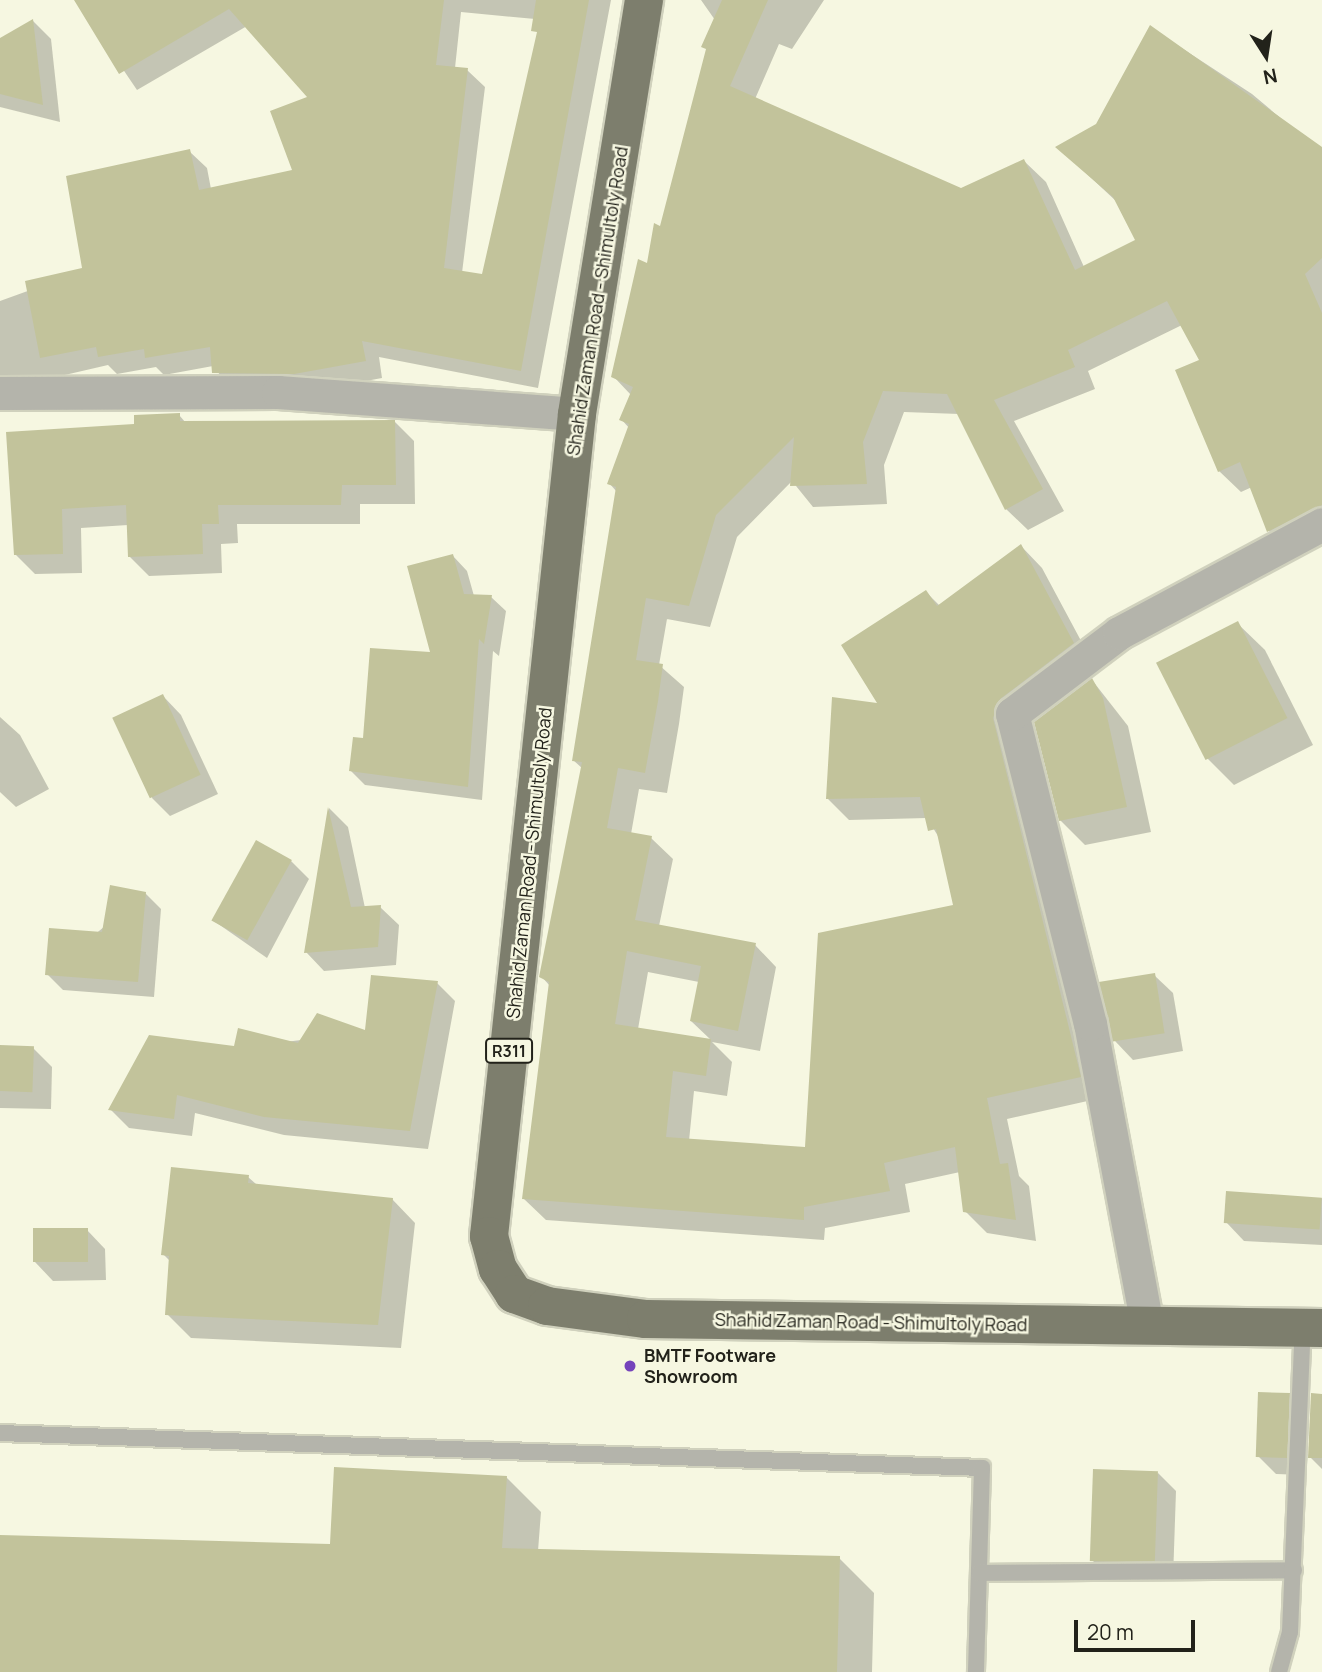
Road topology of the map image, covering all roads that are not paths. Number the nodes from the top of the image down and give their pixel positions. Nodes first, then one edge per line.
1 (644, 0) edge
2 (0, 393) edge
3 (577, 414) junction
4 (1322, 524) edge
5 (1147, 1325) junction
6 (1312, 1327) edge
7 (0, 1433) edge
8 (1294, 1570) junction
9 (979, 1573) junction
10 (976, 1672) edge
11 (1279, 1672) edge

1 - 3 main road, Shahid Zaman Road - Shimultoly Road / R311
2 - 3 street
3 - 5 main road, Shahid Zaman Road - Shimultoly Road / R311
4 - 5 street
5 - 6 main road, Shahid Zaman Road - Shimultoly Road / R311
6 - 8 lane
7 - 9 lane
8 - 9 lane
8 - 11 lane
9 - 10 lane

